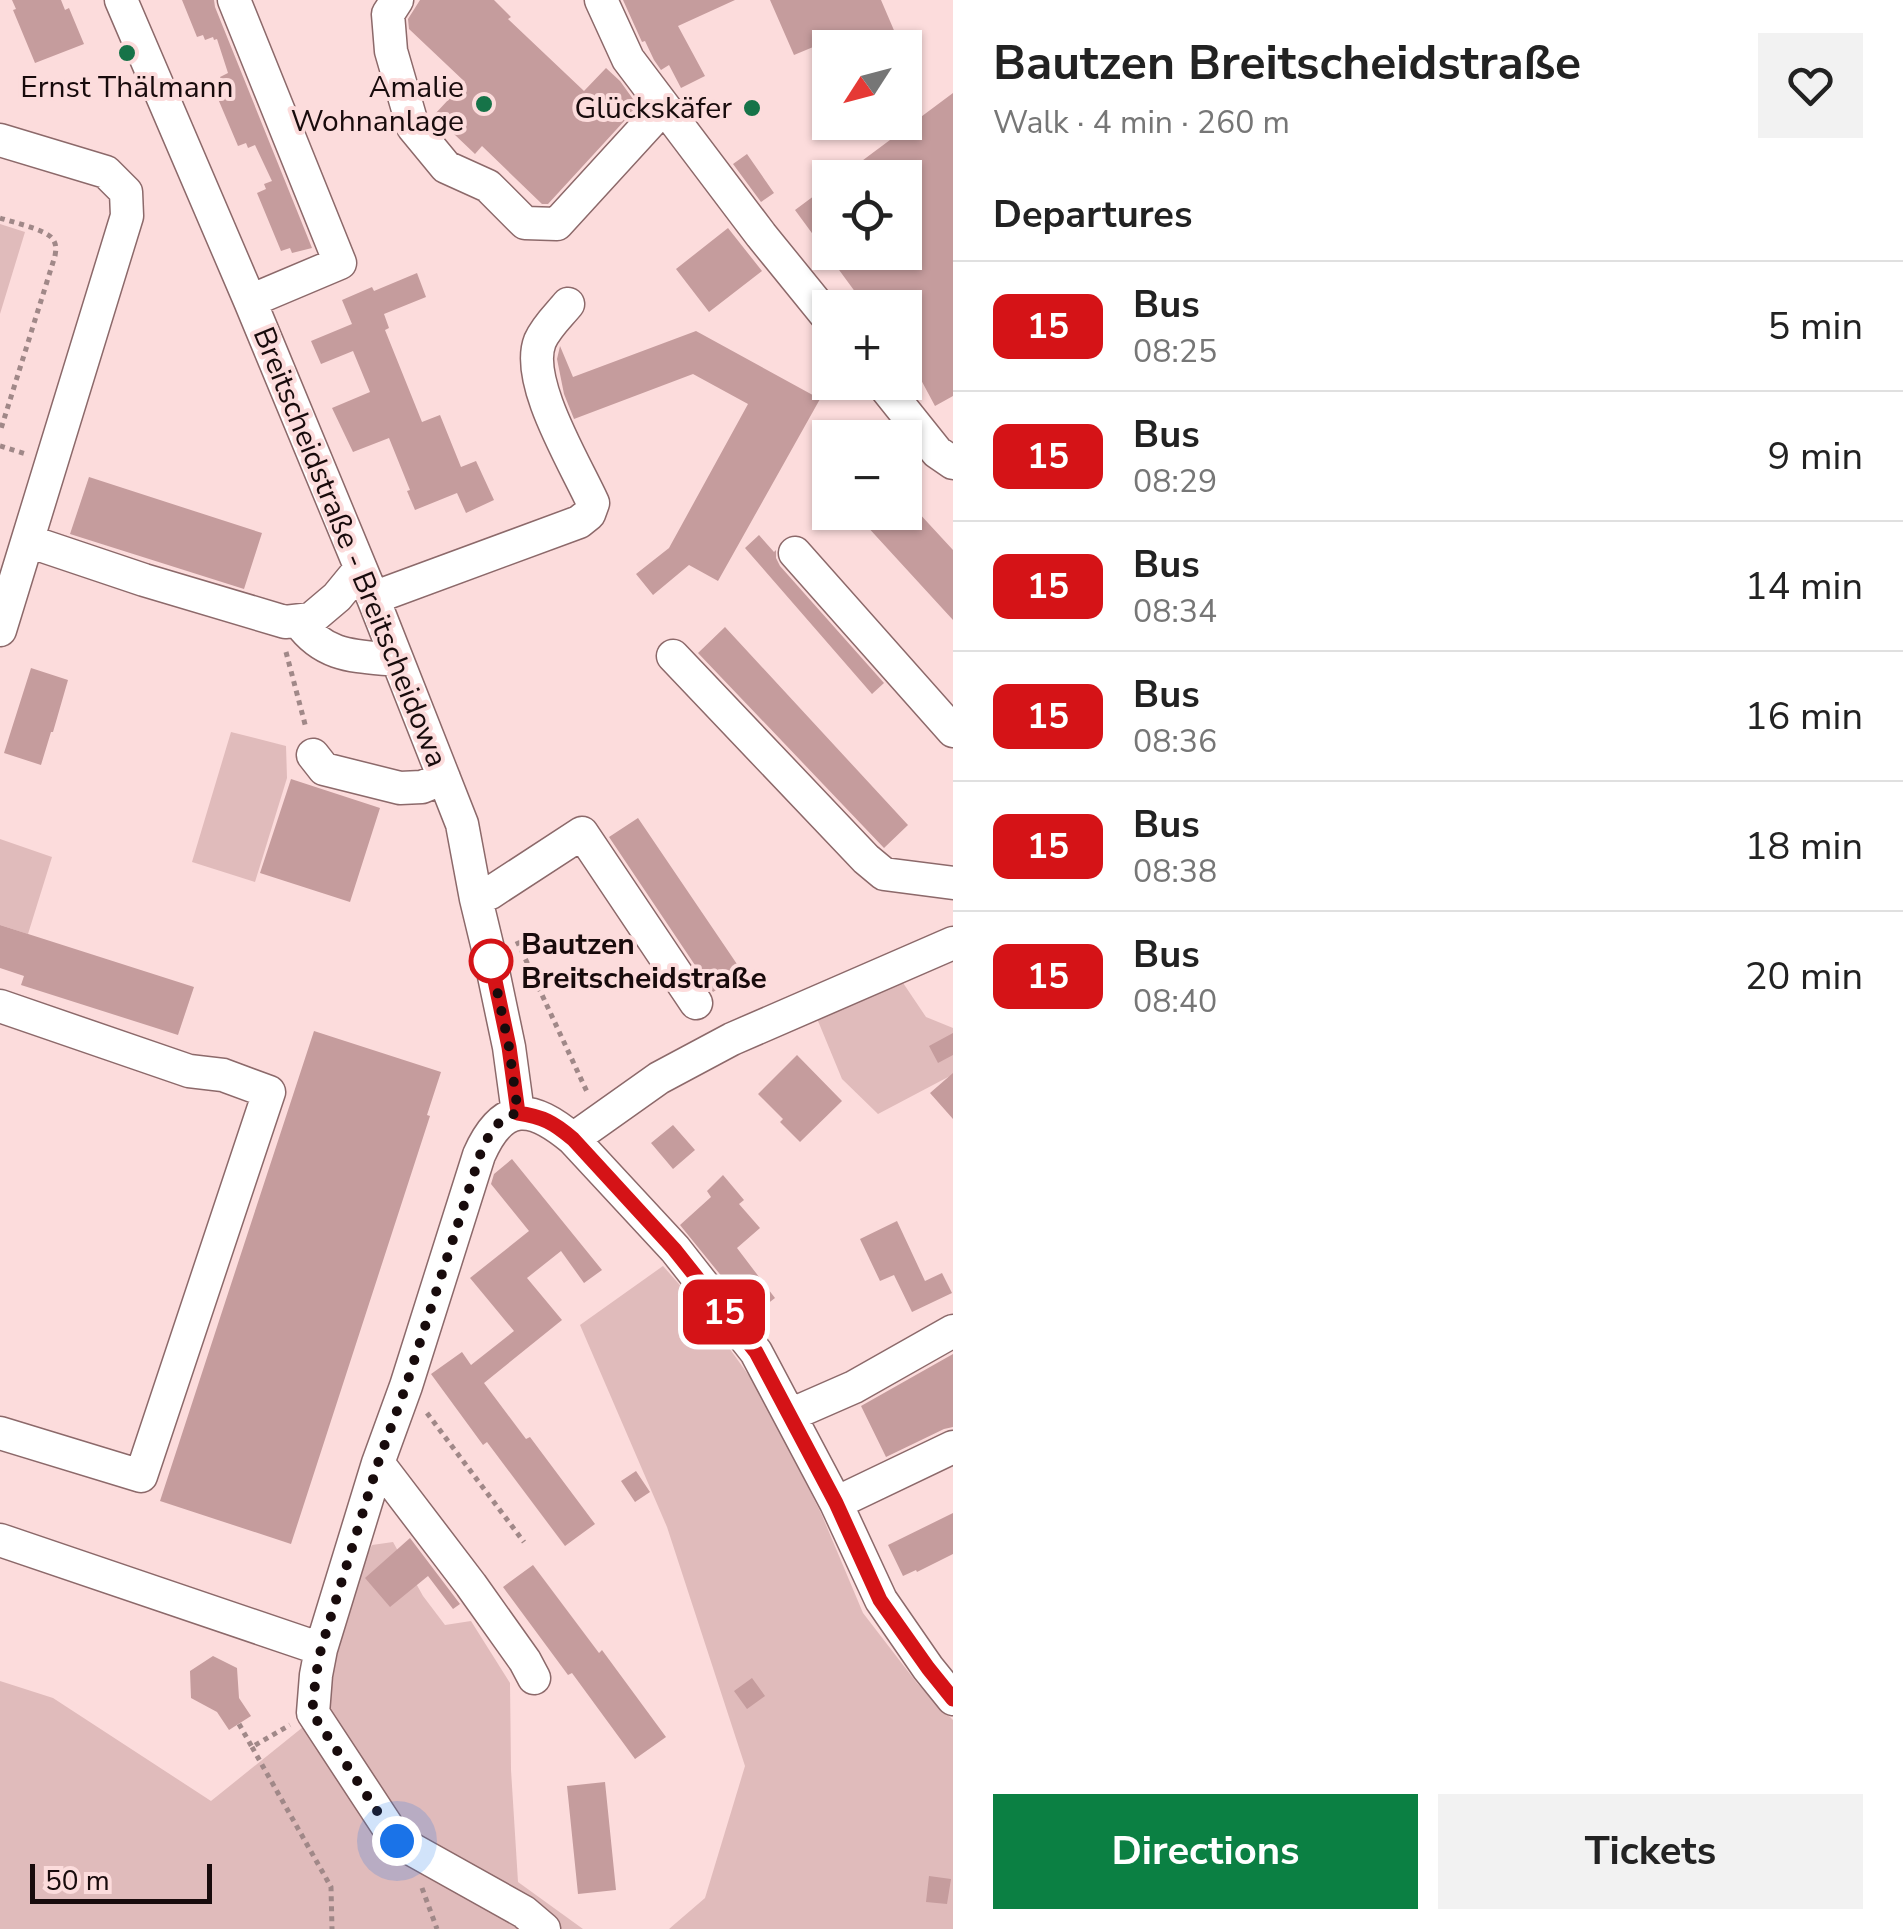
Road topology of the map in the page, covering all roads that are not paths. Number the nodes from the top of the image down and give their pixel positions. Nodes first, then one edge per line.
1 (121, 0) edge
2 (234, 0) edge
3 (397, 0) edge
4 (601, 0) edge
5 (664, 107) junction
6 (0, 140) edge
7 (812, 298) edge
8 (250, 301) junction
9 (568, 304) dead end
10 (895, 400) edge
11 (953, 463) edge
12 (28, 541) junction
13 (794, 553) dead end
14 (367, 584) junction
15 (288, 621) junction
16 (0, 630) edge
17 (673, 656) dead end
18 (397, 660) junction
19 (953, 731) edge
20 (313, 755) road end
21 (444, 778) junction
22 (953, 883) edge
23 (485, 895) junction
24 (953, 943) edge
25 (696, 1003) dead end
26 (0, 1006) edge
27 (518, 1113) junction
28 (573, 1139) junction
29 (953, 1331) edge
30 (790, 1415) junction
31 (0, 1433) edge
32 (953, 1447) edge
33 (378, 1463) junction
34 (836, 1503) junction
35 (0, 1540) edge
36 (321, 1649) junction
37 (534, 1678) dead end
38 (953, 1699) edge
39 (544, 1929) edge

1 - 8 street, Breitscheidstraße - Breitscheidowa
2 - 8 street
3 - 5 street
4 - 5 street
5 - 7 street
6 - 12 street
8 - 14 street, Breitscheidstraße - Breitscheidowa
9 - 14 street
10 - 11 street
12 - 15 street
12 - 16 street
13 - 19 street
14 - 15 street
14 - 18 street, Breitscheidstraße - Breitscheidowa
15 - 18 street
17 - 22 street
18 - 21 street, Breitscheidstraße - Breitscheidowa
20 - 21 street
21 - 23 street, Breitscheidstraße - Breitscheidowa
23 - 25 street
23 - 27 street, Breitscheidstraße - Breitscheidowa
24 - 28 street
26 - 31 street
27 - 28 street
27 - 33 street
28 - 30 street
29 - 30 street
30 - 34 street
32 - 34 street
33 - 36 street
33 - 37 street
34 - 38 street
35 - 36 street
36 - 39 street

